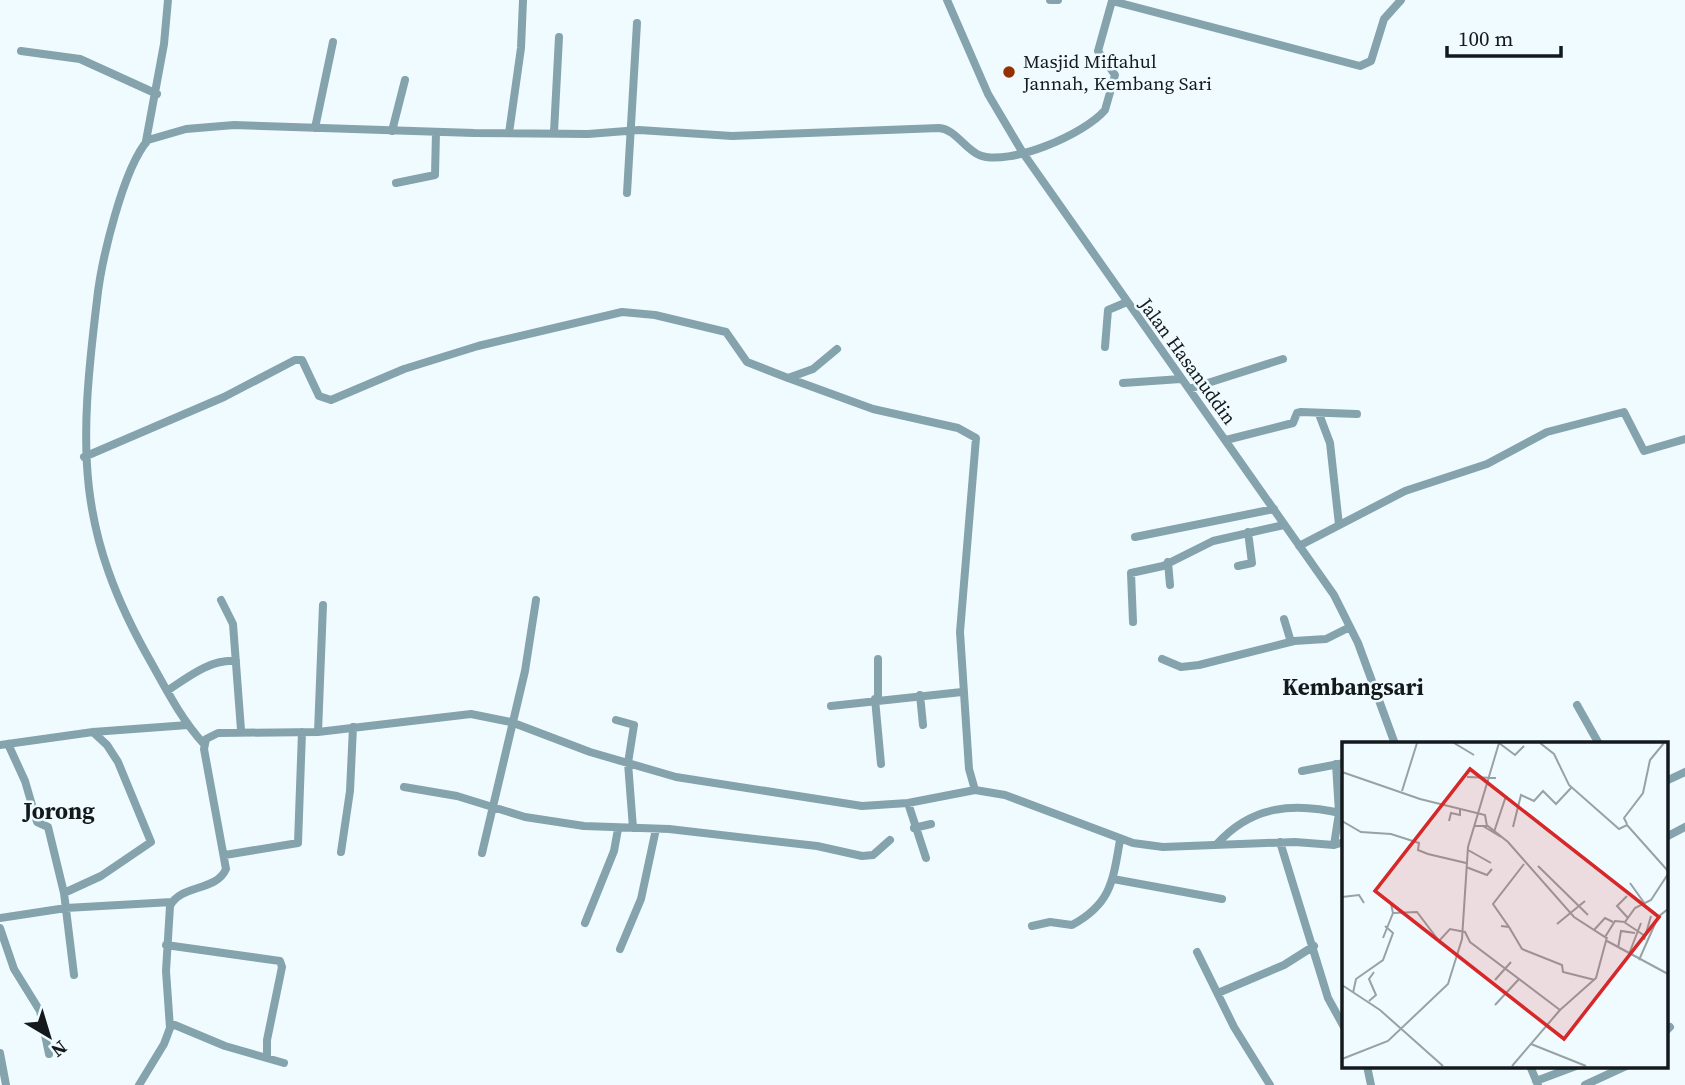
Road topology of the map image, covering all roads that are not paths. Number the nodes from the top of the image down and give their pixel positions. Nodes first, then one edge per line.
1 (168, 0) edge
2 (523, 0) edge
3 (947, 0) edge
4 (1050, 0) edge
5 (1058, 0) edge
6 (1111, 0) edge
7 (1401, 0) edge
8 (1144, 4) edge
9 (637, 23) dead end
10 (559, 37) dead end
11 (333, 42) dead end
12 (21, 51) dead end
13 (405, 79) dead end
14 (157, 94) junction
15 (314, 128) junction
16 (391, 131) junction
17 (630, 131) junction
18 (436, 132) junction
19 (554, 132) junction
20 (509, 133) junction
21 (146, 141) junction
22 (1023, 153) junction
23 (396, 183) dead end
24 (627, 193) dead end
25 (1125, 299) junction
26 (1105, 346) dead end
27 (837, 349) dead end
28 (1283, 359) dead end
29 (788, 378) junction
30 (1181, 379) junction
31 (1123, 383) dead end
32 (1189, 389) junction
33 (1319, 414) junction
34 (1357, 414) dead end
35 (1685, 439) edge
36 (1226, 440) junction
37 (84, 457) junction
38 (1273, 509) junction
39 (1284, 525) junction
40 (1339, 525) junction
41 (1248, 532) junction
42 (1135, 537) dead end
43 (1299, 546) junction
44 (1168, 562) junction
45 (1238, 566) dead end
46 (1170, 585) dead end
47 (221, 600) dead end
48 (536, 600) dead end
49 (323, 605) dead end
50 (1284, 619) dead end
51 (1133, 622) dead end
52 (1350, 627) junction
53 (1291, 642) junction
54 (878, 659) dead end
55 (1163, 659) dead end
56 (236, 661) junction
57 (167, 691) junction
58 (962, 692) junction
59 (920, 695) junction
60 (876, 699) junction
61 (1577, 705) dead end
62 (831, 706) dead end
63 (616, 720) dead end
64 (513, 723) junction
65 (188, 725) junction
66 (923, 725) dead end
67 (353, 727) junction
68 (241, 730) junction
69 (93, 732) junction
70 (302, 732) junction
71 (318, 732) junction
72 (1394, 742) edge
73 (1598, 742) edge
74 (204, 744) junction
75 (4, 745) edge
76 (628, 763) junction
77 (881, 764) dead end
78 (1340, 764) edge
79 (1302, 771) dead end
80 (1685, 772) edge
81 (1668, 780) edge
82 (404, 787) dead end
83 (975, 790) junction
84 (908, 803) junction
85 (495, 807) junction
86 (1342, 813) edge
87 (931, 824) dead end
88 (1685, 827) edge
89 (633, 828) junction
90 (915, 828) junction
91 (618, 829) junction
92 (656, 829) junction
93 (1668, 836) edge
94 (891, 840) dead end
95 (1120, 840) junction
96 (1280, 842) junction
97 (1342, 843) edge
98 (1217, 844) junction
99 (1334, 845) junction
100 (341, 852) dead end
101 (482, 853) dead end
102 (225, 855) junction
103 (926, 858) dead end
104 (1113, 879) junction
105 (64, 893) junction
106 (1222, 899) dead end
107 (172, 901) junction
108 (66, 908) junction
109 (0, 918) edge
110 (585, 923) dead end
111 (1032, 926) dead end
112 (0, 928) edge
113 (166, 945) junction
114 (1314, 946) junction
115 (620, 949) dead end
116 (1198, 952) dead end
117 (75, 975) dead end
118 (1217, 993) junction
119 (170, 1023) junction
120 (1342, 1024) edge
121 (0, 1053) edge
122 (49, 1054) dead end
123 (267, 1058) junction
124 (284, 1063) dead end
125 (1571, 1068) edge
126 (1622, 1068) edge
127 (1537, 1083) edge
128 (1267, 1084) edge
129 (6, 1085) edge
130 (139, 1085) edge
131 (1585, 1085) edge

1 - 14 street
2 - 20 street
3 - 22 street, Jalan Hasanuddin
4 - 5 street
6 - 8 street
6 - 22 street
7 - 8 street
9 - 17 street
10 - 19 street
11 - 15 street
12 - 14 street
13 - 16 street
14 - 21 street
15 - 16 street
15 - 21 street
16 - 18 street
17 - 19 street
17 - 22 street
17 - 24 street
18 - 20 street
18 - 23 street
19 - 20 street
21 - 37 street
22 - 25 street, Jalan Hasanuddin
25 - 26 street
25 - 30 street, Jalan Hasanuddin
27 - 29 street
28 - 32 street
29 - 37 street
29 - 58 street
30 - 31 street
30 - 32 street, Jalan Hasanuddin
32 - 36 street, Jalan Hasanuddin
33 - 34 street
33 - 36 street
33 - 40 street
35 - 40 street
36 - 38 street, Jalan Hasanuddin
37 - 57 street
38 - 39 street, Jalan Hasanuddin
38 - 42 street
39 - 41 street
39 - 43 street, Jalan Hasanuddin
40 - 43 street
41 - 44 street
41 - 45 street
43 - 52 street, Jalan Hasanuddin
44 - 46 street
44 - 51 street
47 - 56 street
48 - 64 street
49 - 71 street
50 - 53 street
52 - 53 street
52 - 72 street, Jalan Hasanuddin
53 - 55 street
54 - 60 street
56 - 57 street
56 - 68 street
57 - 65 street
58 - 59 street
58 - 83 street
59 - 60 street
59 - 66 street
60 - 62 street
60 - 77 street
61 - 73 street
63 - 76 street
64 - 67 street
64 - 76 street
64 - 85 street
65 - 69 street
65 - 74 street
67 - 71 street
67 - 100 street
68 - 70 street
68 - 74 street
69 - 75 street
69 - 105 street
70 - 71 street
70 - 102 street
74 - 102 street
75 - 105 street
76 - 84 street
76 - 89 street
78 - 79 street
78 - 86 street
80 - 81 street
82 - 85 street
83 - 84 street
83 - 95 street
84 - 90 street
85 - 91 street
85 - 101 street
86 - 98 street
86 - 99 street
87 - 90 street
88 - 93 street
89 - 91 street
89 - 92 street
90 - 103 street
91 - 110 street
92 - 94 street
92 - 115 street
95 - 98 street
95 - 104 street
96 - 98 street
96 - 99 street
96 - 114 street
97 - 99 street
102 - 107 street
104 - 106 street
104 - 111 street
105 - 108 street
107 - 108 street
107 - 113 street
108 - 109 street
108 - 117 street
112 - 122 street
113 - 119 street
113 - 123 street
114 - 118 street
114 - 120 street
116 - 118 street
118 - 128 street
119 - 123 street
119 - 130 street
121 - 129 street
123 - 124 street
125 - 127 street
126 - 131 street

